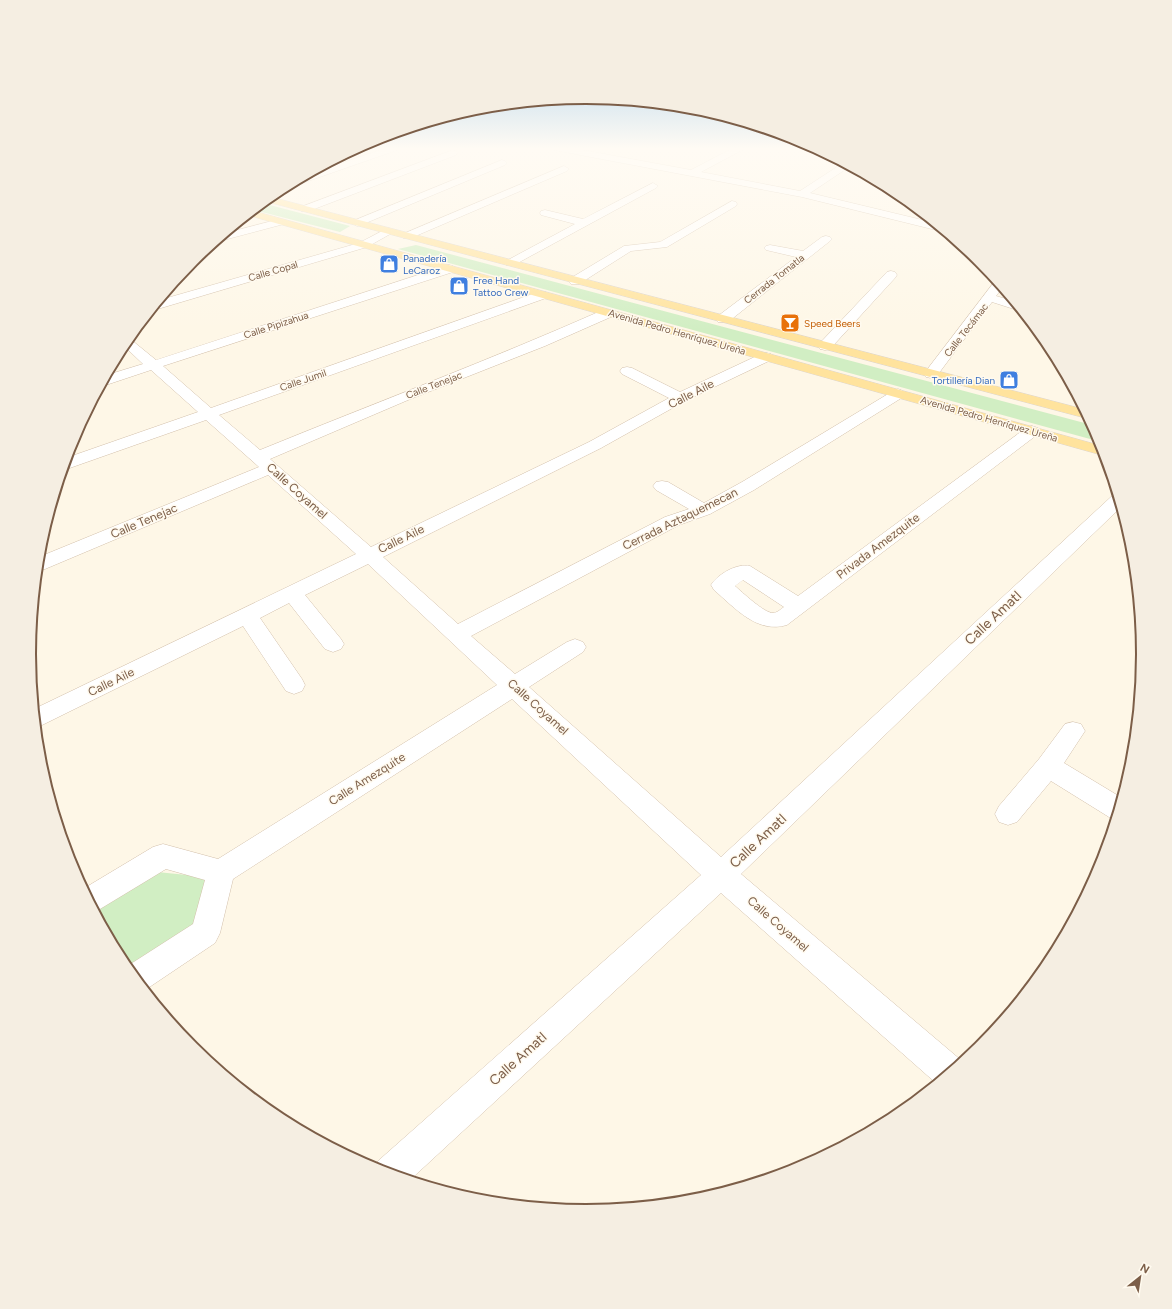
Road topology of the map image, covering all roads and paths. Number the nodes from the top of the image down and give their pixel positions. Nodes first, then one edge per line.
1 (302, 208) edge
2 (393, 208) edge
3 (473, 208) joint
4 (612, 208) edge
5 (725, 208) edge
6 (866, 208) edge
7 (305, 209) joint
8 (486, 212) dead end
9 (545, 214) dead end
10 (256, 215) edge
11 (924, 221) edge
12 (280, 222) junction
13 (357, 223) junction
14 (585, 223) junction
15 (388, 231) junction
16 (230, 235) edge
17 (407, 236) junction
18 (826, 239) dead end
19 (363, 245) junction
20 (770, 248) dead end
21 (805, 255) junction
22 (510, 263) junction
23 (449, 269) junction
24 (891, 275) dead end
25 (575, 280) junction
26 (182, 285) dead end
27 (996, 288) edge
28 (194, 294) junction
29 (542, 295) junction
30 (990, 298) junction
31 (163, 303) edge
32 (1009, 303) edge
33 (608, 313) junction
34 (723, 319) junction
35 (131, 346) edge
36 (825, 346) junction
37 (766, 357) junction
38 (154, 365) junction
39 (627, 371) dead end
40 (931, 374) junction
41 (110, 379) edge
42 (898, 394) junction
43 (680, 398) junction
44 (208, 413) junction
45 (1080, 413) edge
46 (1032, 431) junction
47 (1096, 449) edge
48 (71, 462) edge
49 (265, 462) junction
50 (662, 486) dead end
51 (1114, 503) edge
52 (704, 510) junction
53 (369, 555) junction
54 (44, 562) edge
55 (292, 593) junction
56 (798, 606) junction
57 (247, 615) junction
58 (457, 634) junction
59 (333, 644) dead end
60 (575, 647) dead end
61 (294, 685) dead end
62 (513, 685) junction
63 (40, 717) edge
64 (1073, 731) dead end
65 (1048, 766) junction
66 (1114, 807) edge
67 (1008, 814) dead end
68 (221, 872) junction
69 (721, 875) junction
70 (93, 898) edge
71 (140, 976) edge
72 (947, 1070) edge
73 (395, 1170) edge

1 - 7 main road, Avenida Pedro Henríquez Ureña
2 - 13 street
3 - 8 street
3 - 17 street
4 - 14 street
5 - 25 street
6 - 11 street
7 - 13 main road, Avenida Pedro Henríquez Ureña
9 - 14 street
10 - 12 main road, Avenida Pedro Henríquez Ureña
12 - 16 street
12 - 19 main road, Avenida Pedro Henríquez Ureña
13 - 15 main road, Avenida Pedro Henríquez Ureña
14 - 22 street
15 - 17 main road, Avenida Pedro Henríquez Ureña
15 - 19 street, Calle Copal
17 - 22 main road, Avenida Pedro Henríquez Ureña
18 - 21 street, Cerrada Tomatla
19 - 23 main road, Avenida Pedro Henríquez Ureña
19 - 28 street, Calle Copal
20 - 21 street
21 - 34 street, Cerrada Tomatla
22 - 25 main road, Avenida Pedro Henríquez Ureña
23 - 29 main road, Avenida Pedro Henríquez Ureña
23 - 38 street, Calle Pipizahua
24 - 36 street
25 - 34 main road, Avenida Pedro Henríquez Ureña
26 - 28 street
27 - 30 street, Calle Tecámac
28 - 31 street, Calle Copal
29 - 33 main road, Avenida Pedro Henríquez Ureña
29 - 44 street, Calle Jumil
30 - 32 street
30 - 40 street, Calle Tecámac
33 - 37 main road, Avenida Pedro Henríquez Ureña
33 - 49 street, Calle Tenejac
34 - 36 main road, Avenida Pedro Henríquez Ureña
35 - 38 street, Calle Coyamel
36 - 40 main road, Avenida Pedro Henríquez Ureña
37 - 42 main road, Avenida Pedro Henríquez Ureña
37 - 43 street, Calle Aile
38 - 41 street, Calle Pipizahua
38 - 44 street, Calle Coyamel
39 - 43 street
40 - 45 main road, Avenida Pedro Henríquez Ureña
42 - 46 main road, Avenida Pedro Henríquez Ureña
42 - 52 street, Cerrada Aztaquemecan
43 - 53 street, Calle Aile
44 - 48 street, Calle Jumil
44 - 49 street, Calle Coyamel
46 - 47 main road, Avenida Pedro Henríquez Ureña
46 - 56 street, Privada Amezquite
49 - 53 street, Calle Coyamel
49 - 54 street, Calle Tenejac
50 - 52 street
51 - 69 street, Calle Amatl
52 - 58 street, Cerrada Aztaquemecan
53 - 55 street, Calle Aile
53 - 58 street, Calle Coyamel
55 - 57 street, Calle Aile
55 - 59 street
56 - 56 street, Privada Amezquite
57 - 61 street
57 - 63 street, Calle Aile
58 - 62 street, Calle Coyamel
60 - 62 street, Calle Amezquite
62 - 68 street, Calle Amezquite
62 - 69 street, Calle Coyamel
64 - 65 street
65 - 66 street
65 - 67 street
68 - 70 street
68 - 71 street
69 - 72 street, Calle Coyamel
69 - 73 street, Calle Amatl

